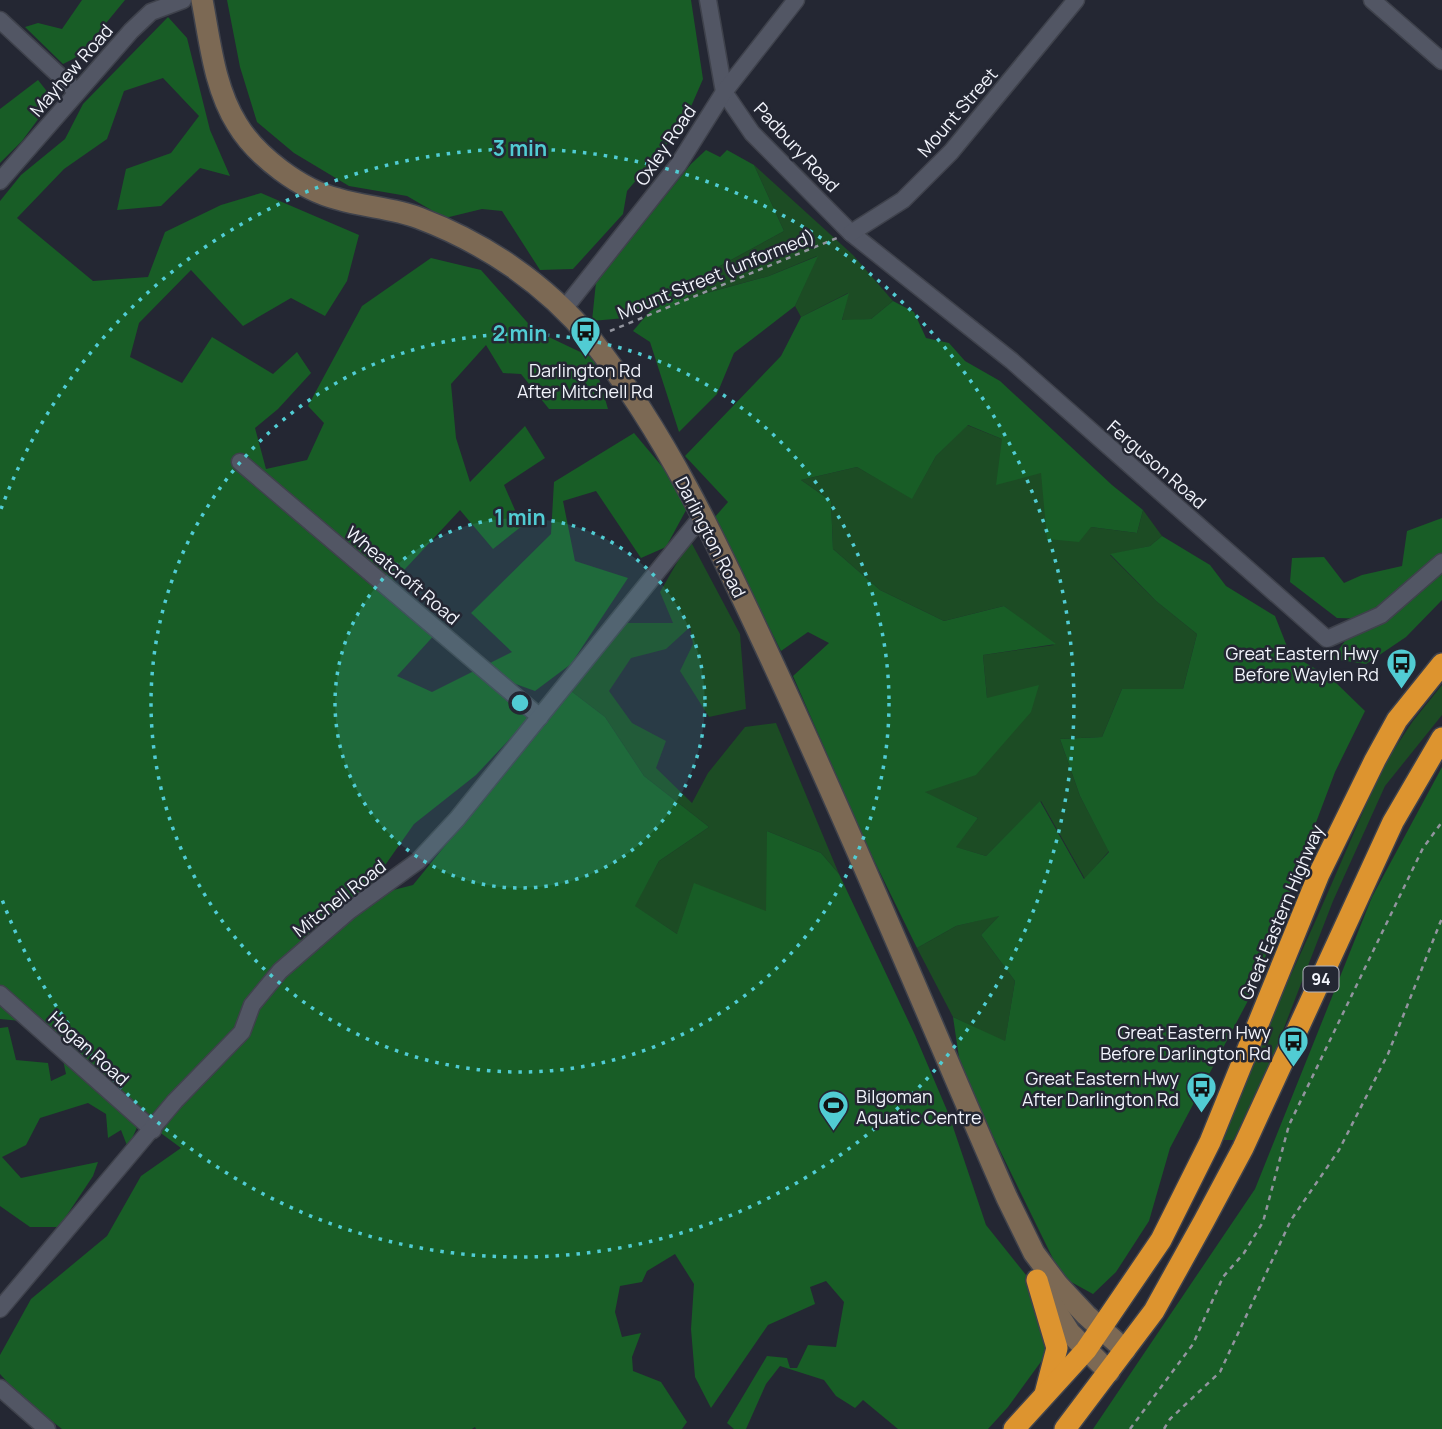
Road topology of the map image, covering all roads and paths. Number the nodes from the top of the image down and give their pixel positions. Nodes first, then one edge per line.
1 (183, 0) edge
2 (202, 0) edge
3 (708, 0) edge
4 (796, 0) edge
5 (1076, 0) edge
6 (1372, 0) edge
7 (0, 20) edge
8 (1442, 61) edge
9 (78, 92) junction
10 (724, 92) junction
11 (0, 181) edge
12 (851, 233) junction
13 (564, 309) junction
14 (590, 339) junction
15 (240, 463) dead end
16 (703, 515) junction
17 (1442, 562) edge
18 (1442, 664) edge
19 (540, 717) junction
20 (1442, 738) edge
21 (1442, 822) edge
22 (1442, 918) edge
23 (0, 994) edge
24 (153, 1130) junction
25 (1034, 1253) junction
26 (1037, 1280) junction
27 (0, 1309) edge
28 (1101, 1329) junction
29 (1086, 1350) junction
30 (1125, 1350) junction
31 (1109, 1372) junction
32 (0, 1388) edge
33 (1045, 1396) junction
34 (47, 1429) edge
35 (1014, 1429) edge
36 (1065, 1429) edge
37 (1130, 1429) edge
38 (1164, 1429) edge

1 - 9 street, Mayhew Road
2 - 13 street, Darlington Road
3 - 10 street, Padbury Road
4 - 10 street, Oxley Road
5 - 12 street, Mount Street
6 - 8 street
7 - 9 street
9 - 11 street, Mayhew Road
10 - 12 street, Padbury Road
10 - 13 street, Oxley Road
12 - 14 path, Mount Street (unformed)
12 - 17 street, Ferguson Road
13 - 14 street, Darlington Road
14 - 16 street, Darlington Road
15 - 19 street, Wheatcroft Road
16 - 19 street, Mitchell Road
16 - 25 street, Darlington Road
18 - 28 highway, Great Eastern Highway / 94
19 - 24 street, Mitchell Road
20 - 30 highway, 94
21 - 37 path
22 - 38 path
23 - 24 street, Hogan Road
24 - 27 street, Mitchell Road
25 - 26 street, Darlington Road
25 - 28 street, Darlington Road
26 - 29 street, Darlington Road
26 - 33 highway
28 - 29 highway, Great Eastern Highway / 94
28 - 30 street, Darlington Road
29 - 31 street, Darlington Road
29 - 33 highway, Great Eastern Highway / 94
30 - 31 highway, 94
31 - 36 highway, 94
32 - 34 street
33 - 35 highway, Great Eastern Highway / 94

